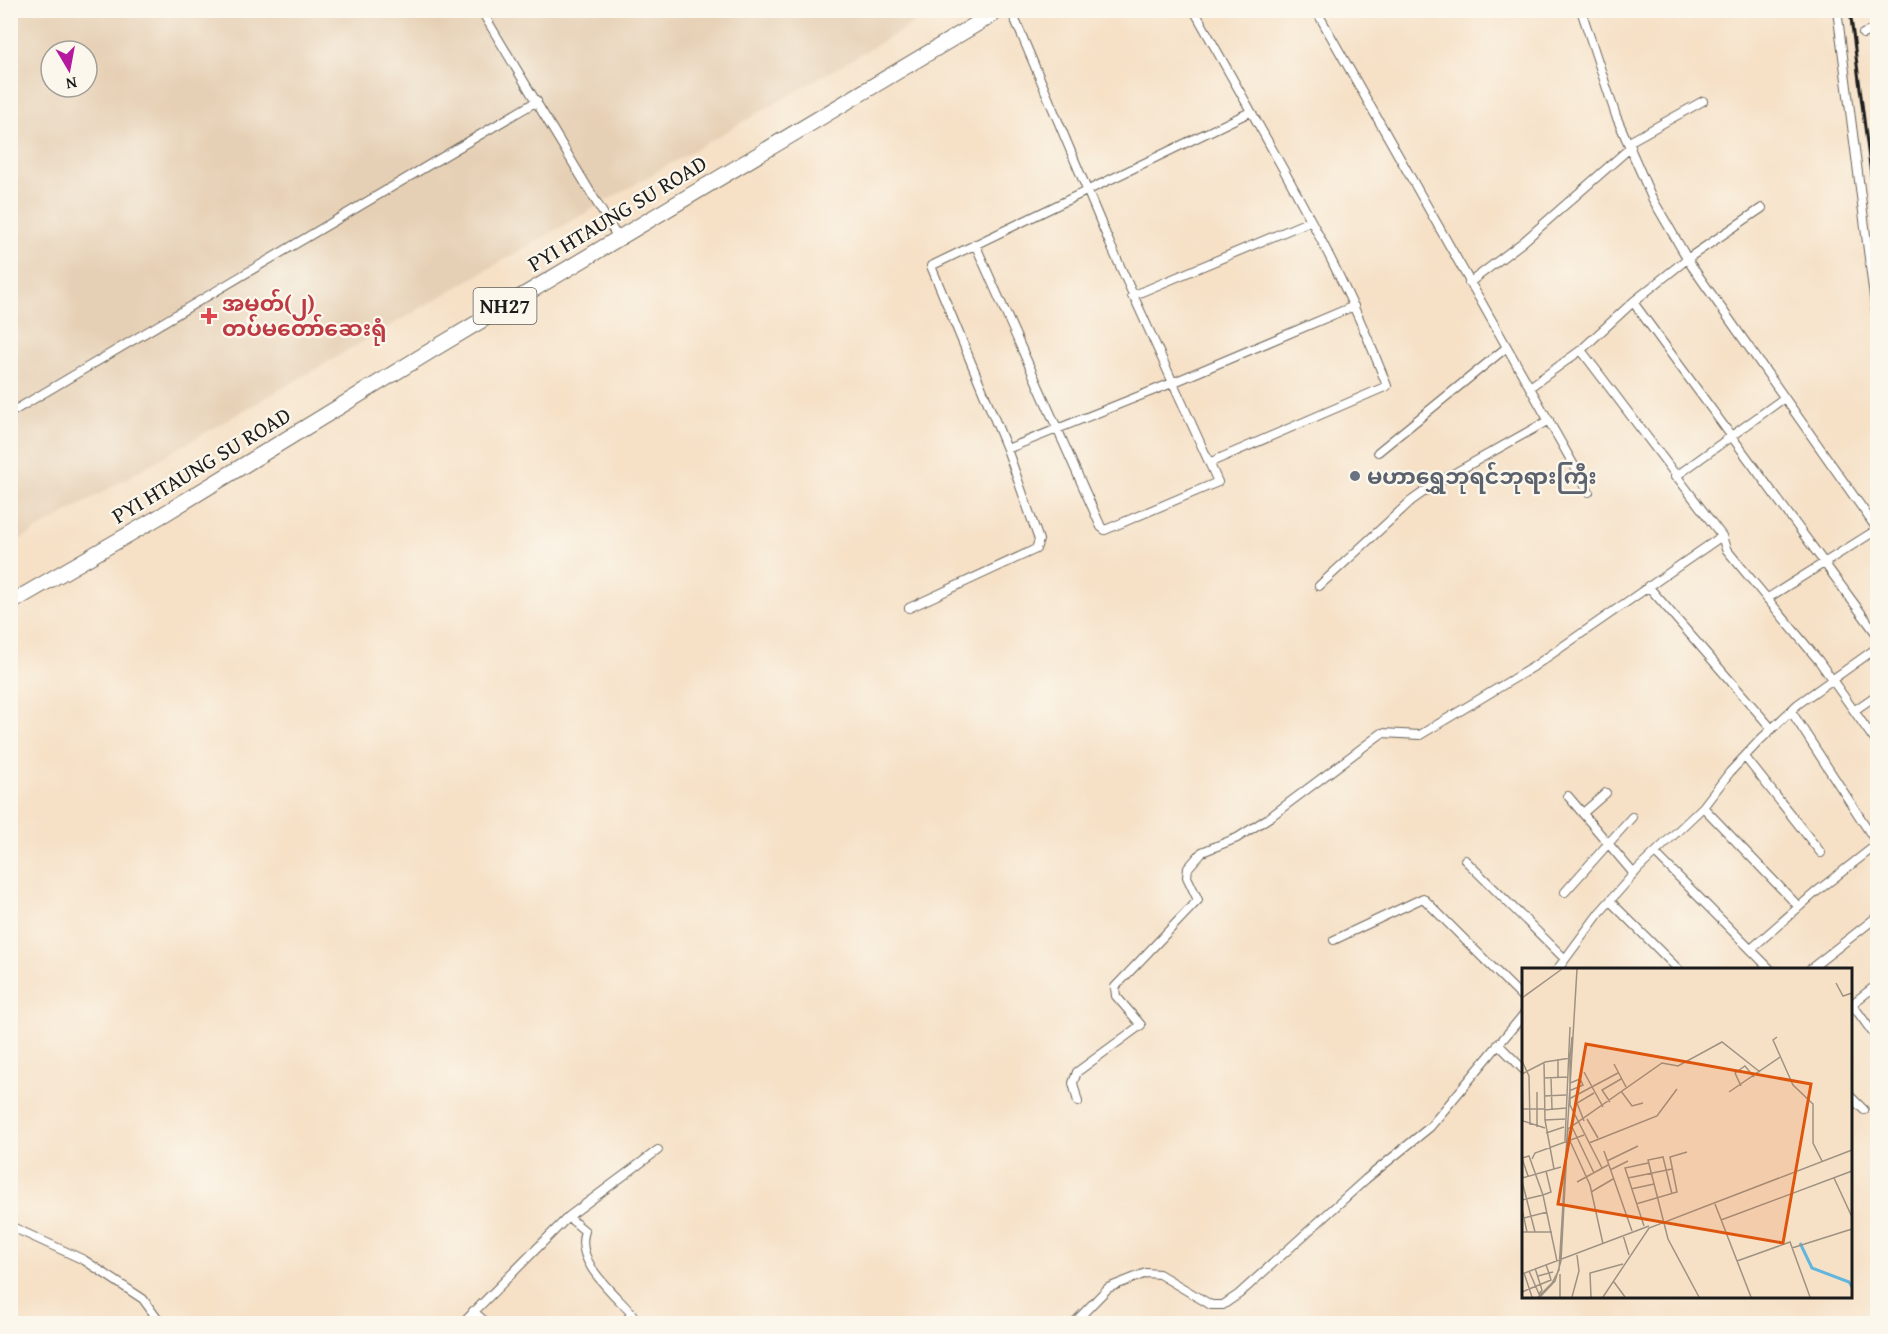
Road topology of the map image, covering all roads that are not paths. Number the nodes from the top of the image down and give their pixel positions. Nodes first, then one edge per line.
1 (481, 10) edge
2 (1000, 10) edge
3 (1011, 10) edge
4 (1194, 10) edge
5 (1316, 10) edge
6 (1581, 10) edge
7 (1837, 10) edge
8 (1878, 28) edge
9 (1863, 34) dead end
10 (1702, 100) dead end
11 (537, 101) junction
12 (1250, 112) junction
13 (1630, 145) junction
14 (1087, 190) junction
15 (1762, 208) dead end
16 (1310, 221) junction
17 (618, 238) junction
18 (975, 244) junction
19 (1687, 259) junction
20 (1469, 282) junction
21 (1132, 296) junction
22 (1633, 302) junction
23 (1354, 306) junction
24 (1878, 328) edge
25 (1507, 347) junction
26 (1581, 350) junction
27 (1172, 383) junction
28 (1530, 387) junction
29 (1784, 398) junction
30 (10, 413) edge
31 (1549, 420) junction
32 (1057, 428) junction
33 (1729, 437) junction
34 (1007, 449) junction
35 (1378, 452) dead end
36 (1209, 462) junction
37 (1675, 477) junction
38 (1589, 492) dead end
39 (1877, 529) edge
40 (1722, 537) junction
41 (1823, 562) junction
42 (1319, 586) dead end
43 (1648, 586) junction
44 (1768, 598) junction
45 (10, 603) edge
46 (909, 608) dead end
47 (1878, 636) edge
48 (1878, 647) edge
49 (1832, 678) junction
50 (1878, 694) edge
51 (1855, 710) junction
52 (1791, 711) junction
53 (1772, 729) junction
54 (1878, 745) edge
55 (1745, 756) junction
56 (1605, 793) dead end
57 (1569, 796) dead end
58 (1703, 807) junction
59 (1583, 813) junction
60 (1632, 817) dead end
61 (1608, 842) junction
62 (1655, 853) junction
63 (1821, 853) dead end
64 (1465, 860) dead end
65 (1634, 874) junction
66 (1564, 892) dead end
67 (1610, 901) junction
68 (1799, 907) junction
69 (1878, 916) edge
70 (1334, 940) dead end
71 (1751, 949) junction
72 (1565, 959) junction
73 (1558, 968) edge
74 (1678, 968) edge
75 (1770, 968) edge
76 (1810, 968) edge
77 (1878, 984) edge
78 (1522, 997) edge
79 (1522, 1016) edge
80 (1878, 1040) edge
81 (1498, 1044) junction
82 (1522, 1068) edge
83 (1852, 1097) edge
84 (1078, 1102) dead end
85 (1864, 1110) dead end
86 (658, 1150) dead end
87 (568, 1217) junction
88 (10, 1226) edge
89 (473, 1311) junction
90 (161, 1323) edge
91 (462, 1323) edge
92 (488, 1323) edge
93 (622, 1323) edge
94 (1073, 1323) edge

1 - 11 street
2 - 17 highway, PYI HTAUNG SU ROAD / NH27
3 - 14 street
4 - 12 street
5 - 20 street
6 - 13 street
7 - 24 street
8 - 9 street
10 - 13 street
11 - 17 street
11 - 30 street
12 - 14 street
12 - 16 street
13 - 19 street
13 - 20 street
14 - 18 street
14 - 21 street
15 - 19 street
16 - 21 street
16 - 23 street
17 - 45 highway, PYI HTAUNG SU ROAD / NH27
18 - 32 street
18 - 34 street
19 - 22 street
19 - 29 street
20 - 25 street
21 - 27 street
22 - 26 street
22 - 33 street
23 - 27 street
23 - 36 street
25 - 28 street
25 - 35 street
26 - 28 street
26 - 37 street
27 - 32 street
27 - 36 street
28 - 31 street
29 - 33 street
29 - 39 street
31 - 38 street
31 - 42 street
32 - 34 street
32 - 36 street
33 - 37 street
33 - 41 street
34 - 46 street
37 - 40 street
39 - 41 street
40 - 43 street
40 - 44 street
41 - 44 street
41 - 47 street
43 - 53 street
43 - 84 street
44 - 49 street
48 - 49 street
49 - 51 street
49 - 52 street
50 - 51 street
51 - 54 street
52 - 53 street
52 - 68 street
53 - 55 street
55 - 58 street
55 - 63 street
56 - 59 street
57 - 59 street
58 - 62 street
58 - 68 street
59 - 61 street
60 - 61 street
61 - 65 street
61 - 66 street
62 - 65 street
62 - 71 street
64 - 72 street
65 - 67 street
67 - 72 street
67 - 74 street
68 - 71 street
69 - 76 street
70 - 78 street
71 - 75 street
72 - 73 street
77 - 80 street
79 - 81 street
81 - 82 street
81 - 94 street
83 - 85 street
86 - 87 street
87 - 89 street
87 - 93 street
88 - 90 street
89 - 91 street
89 - 92 street

